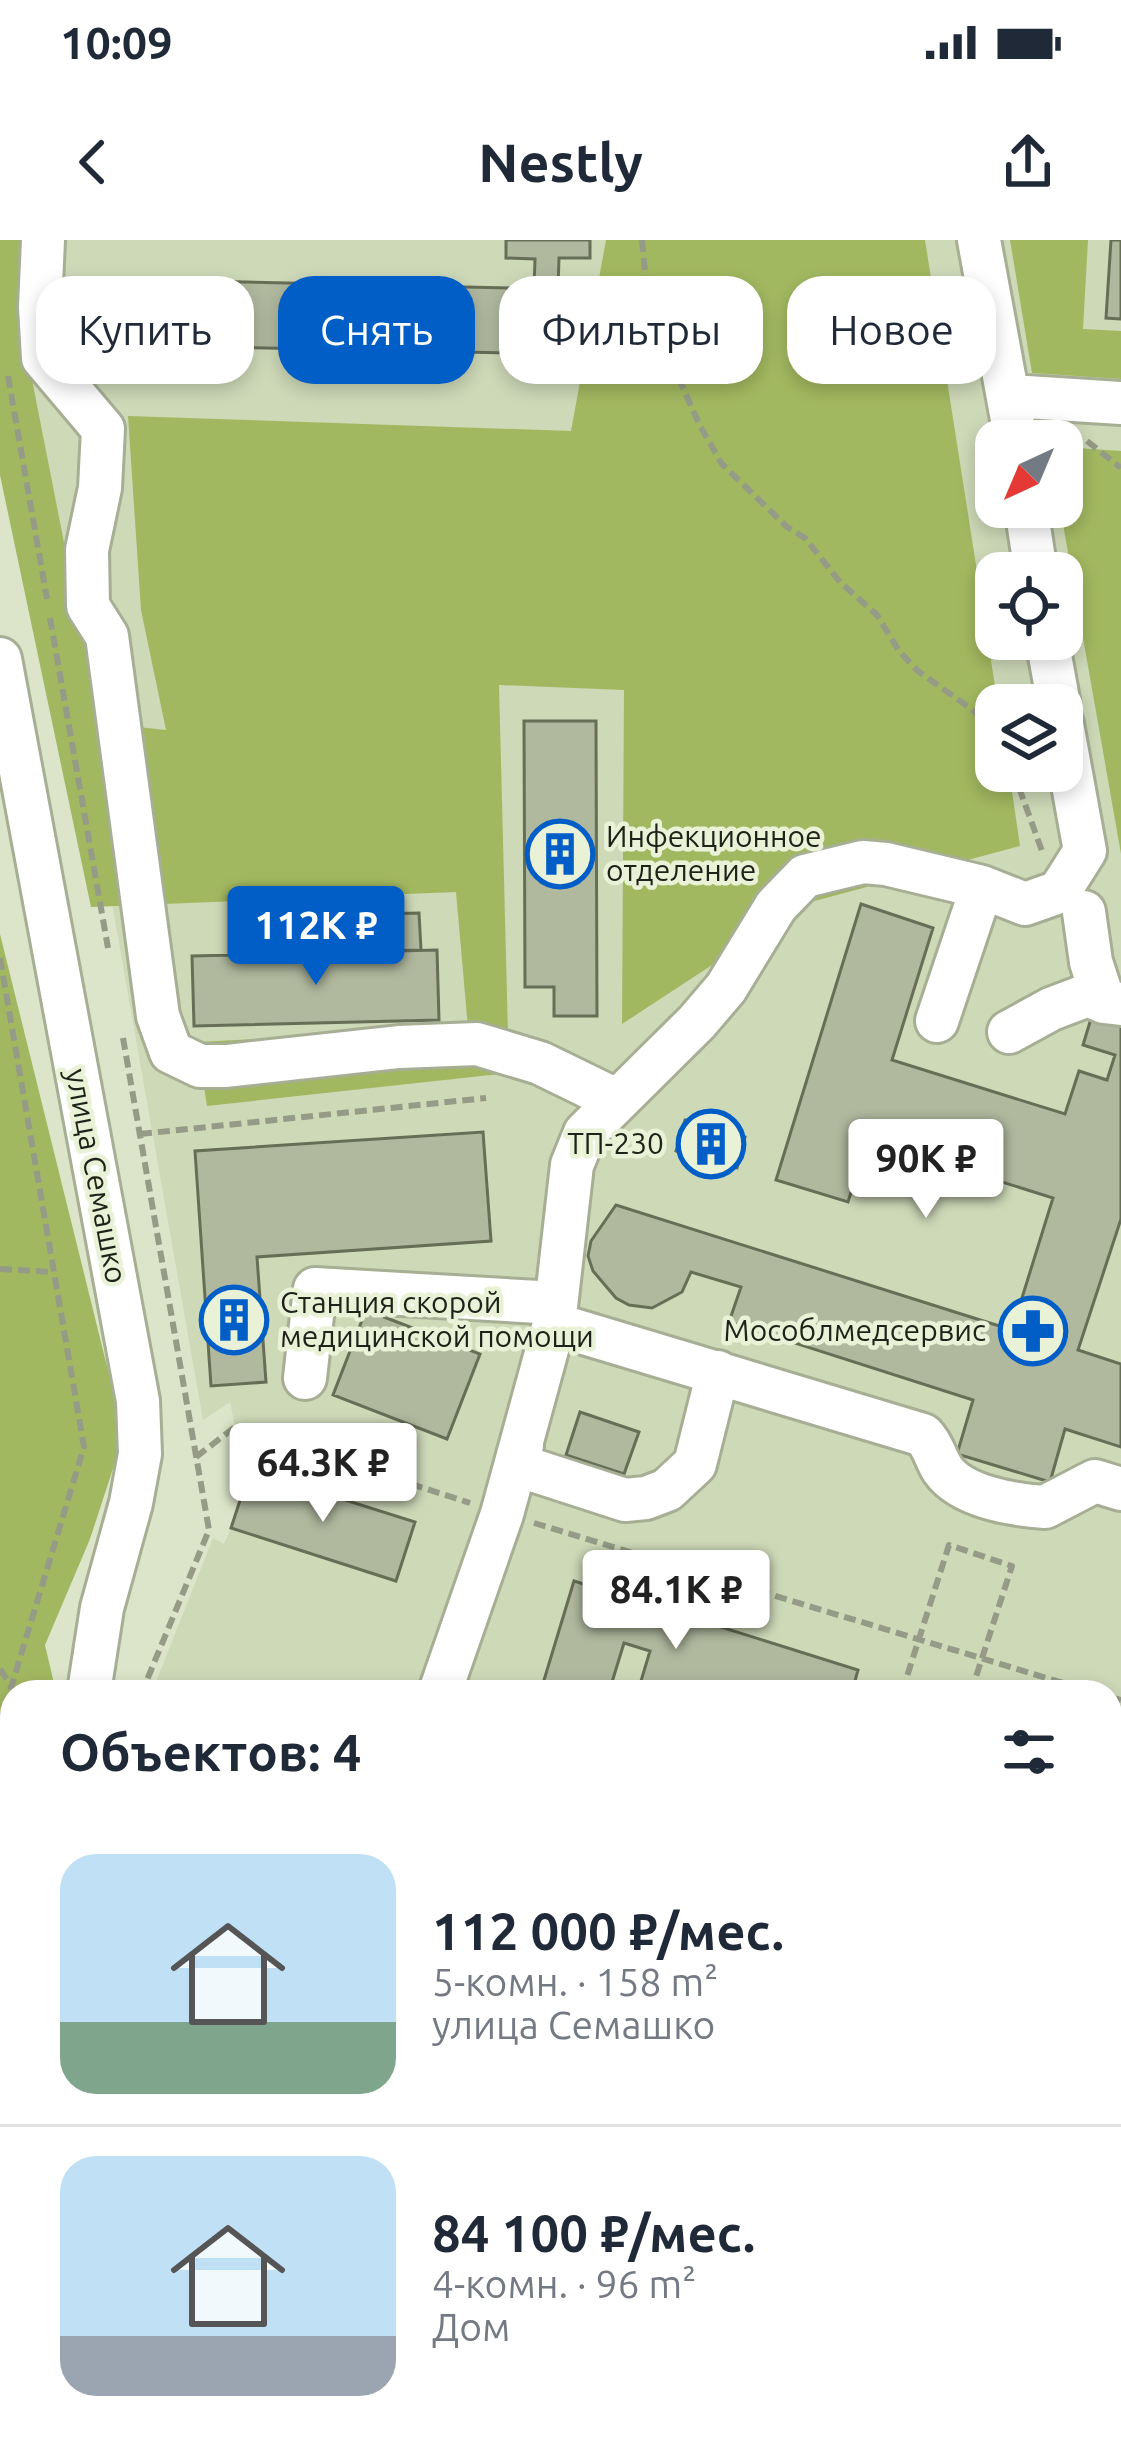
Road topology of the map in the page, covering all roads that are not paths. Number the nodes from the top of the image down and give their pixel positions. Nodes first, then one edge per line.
1 (43, 240) edge
2 (980, 240) edge
3 (1010, 396) junction
4 (1121, 403) edge
5 (1013, 420) edge
6 (0, 658) edge
7 (1074, 792) edge
8 (982, 887) junction
9 (1071, 902) junction
10 (1121, 952) edge
11 (1113, 1003) edge
12 (937, 1021) dead end
13 (1009, 1032) dead end
14 (616, 1100) junction
15 (555, 1314) junction
16 (718, 1372) junction
17 (305, 1378) dead end
18 (522, 1445) junction
19 (1121, 1489) edge
20 (91, 1680) edge
21 (451, 1680) edge

1 - 14 street
2 - 3 street
3 - 4 street
3 - 5 street
6 - 20 street, улица Семашко
7 - 9 street
8 - 9 street
8 - 12 street
8 - 14 street
9 - 10 street
9 - 11 street
11 - 13 street
14 - 15 street
15 - 16 street
15 - 17 street
15 - 18 street
16 - 18 street
16 - 19 street
18 - 21 street

